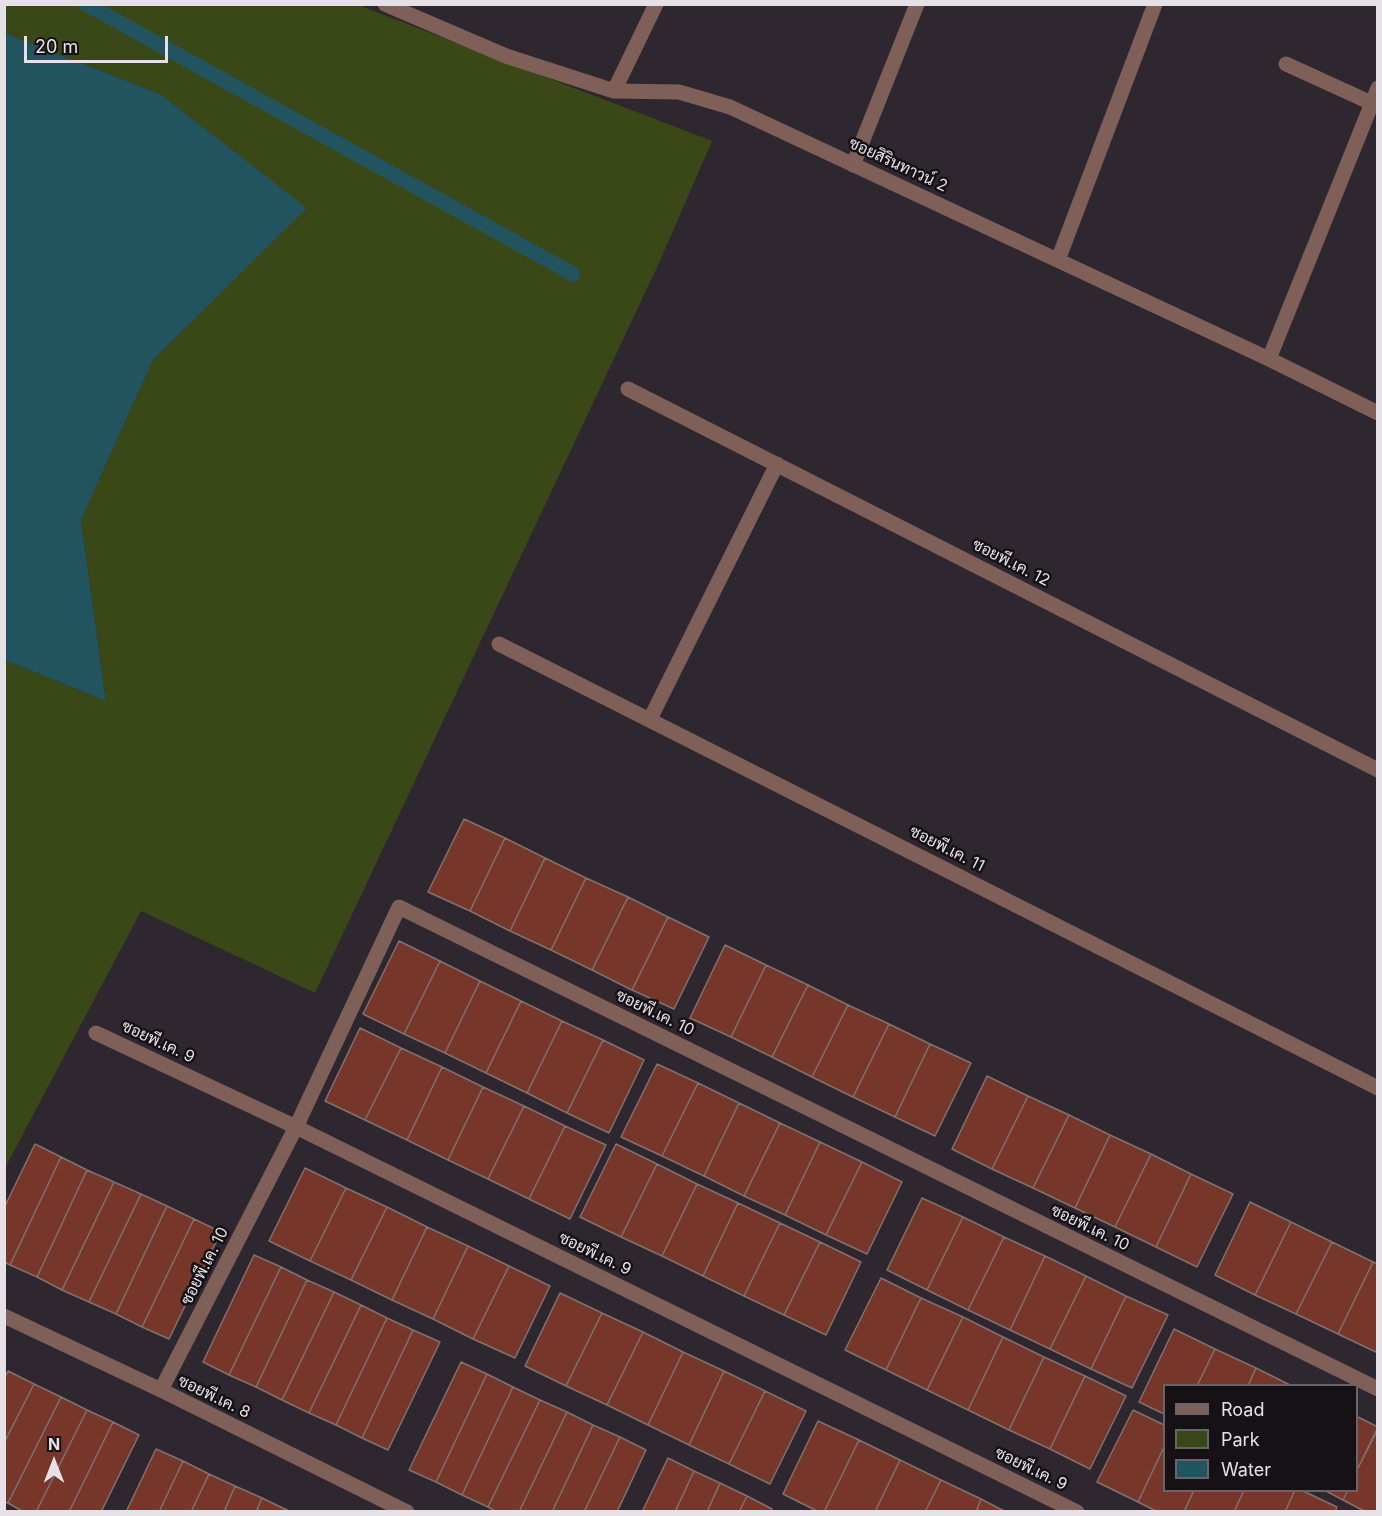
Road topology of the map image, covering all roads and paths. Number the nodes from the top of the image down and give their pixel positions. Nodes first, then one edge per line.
1 (385, 4) edge
2 (657, 4) edge
3 (917, 4) edge
4 (1155, 4) edge
5 (418, 11) edge
6 (1286, 64) dead end
7 (1377, 88) edge
8 (614, 91) junction
9 (1374, 105) edge
10 (853, 165) junction
11 (1058, 260) junction
12 (1269, 359) junction
13 (628, 389) dead end
14 (1377, 413) edge
15 (777, 464) junction
16 (499, 645) dead end
17 (650, 719) junction
18 (1377, 770) edge
19 (96, 1033) dead end
20 (1377, 1088) edge
21 (297, 1127) junction
22 (4, 1316) edge
23 (1377, 1389) edge
24 (161, 1390) junction
25 (407, 1512) edge
26 (1077, 1512) edge

1 - 5 street, ซอยสิรินทาวน์ 2
2 - 8 street
3 - 10 street
4 - 11 street
5 - 8 street, ซอยสิรินทาวน์ 2
6 - 9 street
7 - 9 street
8 - 10 street, ซอยสิรินทาวน์ 2
9 - 12 street
10 - 11 street, ซอยสิรินทาวน์ 2
11 - 12 street, ซอยสิรินทาวน์ 2
12 - 14 street, ซอยสิรินทาวน์ 2
13 - 15 street, ซอยพี.เค. 12
15 - 17 street
15 - 18 street, ซอยพี.เค. 12
16 - 17 street, ซอยพี.เค. 11
17 - 20 street, ซอยพี.เค. 11
19 - 21 street, ซอยพี.เค. 9
21 - 23 street, ซอยพี.เค. 10
21 - 24 street, ซอยพี.เค. 10
21 - 26 street, ซอยพี.เค. 9
22 - 24 street, ซอยพี.เค. 8
24 - 25 street, ซอยพี.เค. 8

